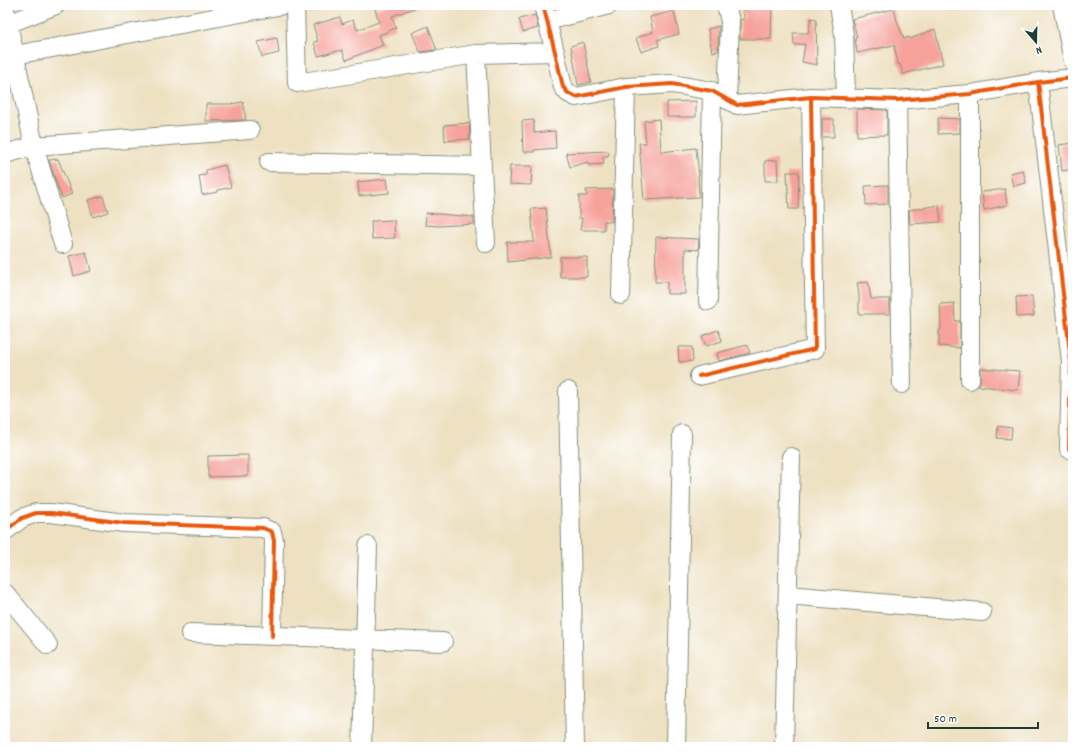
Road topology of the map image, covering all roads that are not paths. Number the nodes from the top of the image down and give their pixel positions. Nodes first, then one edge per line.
1 (56, 5) edge
2 (283, 5) edge
3 (295, 5) edge
4 (609, 5) edge
5 (726, 5) edge
6 (839, 5) edge
7 (1062, 5) edge
8 (545, 13) edge
9 (7, 16) edge
10 (555, 52) junction
11 (476, 54) junction
12 (15, 55) junction
13 (1073, 61) edge
14 (1073, 78) edge
15 (1038, 82) junction
16 (626, 87) junction
17 (712, 91) junction
18 (970, 94) junction
19 (811, 97) junction
20 (846, 98) junction
21 (727, 100) junction
22 (897, 100) junction
23 (250, 130) dead end
24 (34, 146) junction
25 (5, 154) edge
26 (269, 162) dead end
27 (482, 166) junction
28 (486, 243) dead end
29 (62, 244) dead end
30 (621, 295) dead end
31 (708, 301) dead end
32 (699, 376) dead end
33 (970, 380) dead end
34 (902, 384) dead end
35 (568, 391) dead end
36 (682, 434) dead end
37 (1069, 449) dead end
38 (791, 457) dead end
39 (5, 531) edge
40 (368, 546) dead end
41 (5, 593) edge
42 (788, 595) junction
43 (982, 612) dead end
44 (190, 633) dead end
45 (272, 636) junction
46 (365, 640) junction
47 (443, 642) dead end
48 (48, 645) dead end
49 (362, 747) edge
50 (575, 747) edge
51 (676, 747) edge
52 (784, 747) edge

1 - 9 street
2 - 12 street
3 - 11 street
4 - 8 street
5 - 21 street
6 - 20 street
7 - 13 street
8 - 10 street
9 - 12 street
10 - 11 street
10 - 16 street
11 - 27 street
12 - 24 street
14 - 15 street
15 - 18 street
15 - 37 street
16 - 17 street
16 - 30 street
17 - 21 street
17 - 31 street
18 - 22 street
18 - 33 street
19 - 20 street
19 - 21 street
19 - 32 street
20 - 22 street
22 - 34 street
23 - 24 street
24 - 25 street
24 - 29 street
26 - 27 street
27 - 28 street
35 - 50 street
36 - 51 street
38 - 42 street
39 - 45 street
40 - 46 street
41 - 48 street
42 - 43 street
42 - 52 street
44 - 45 street
45 - 46 street
46 - 47 street
46 - 49 street

